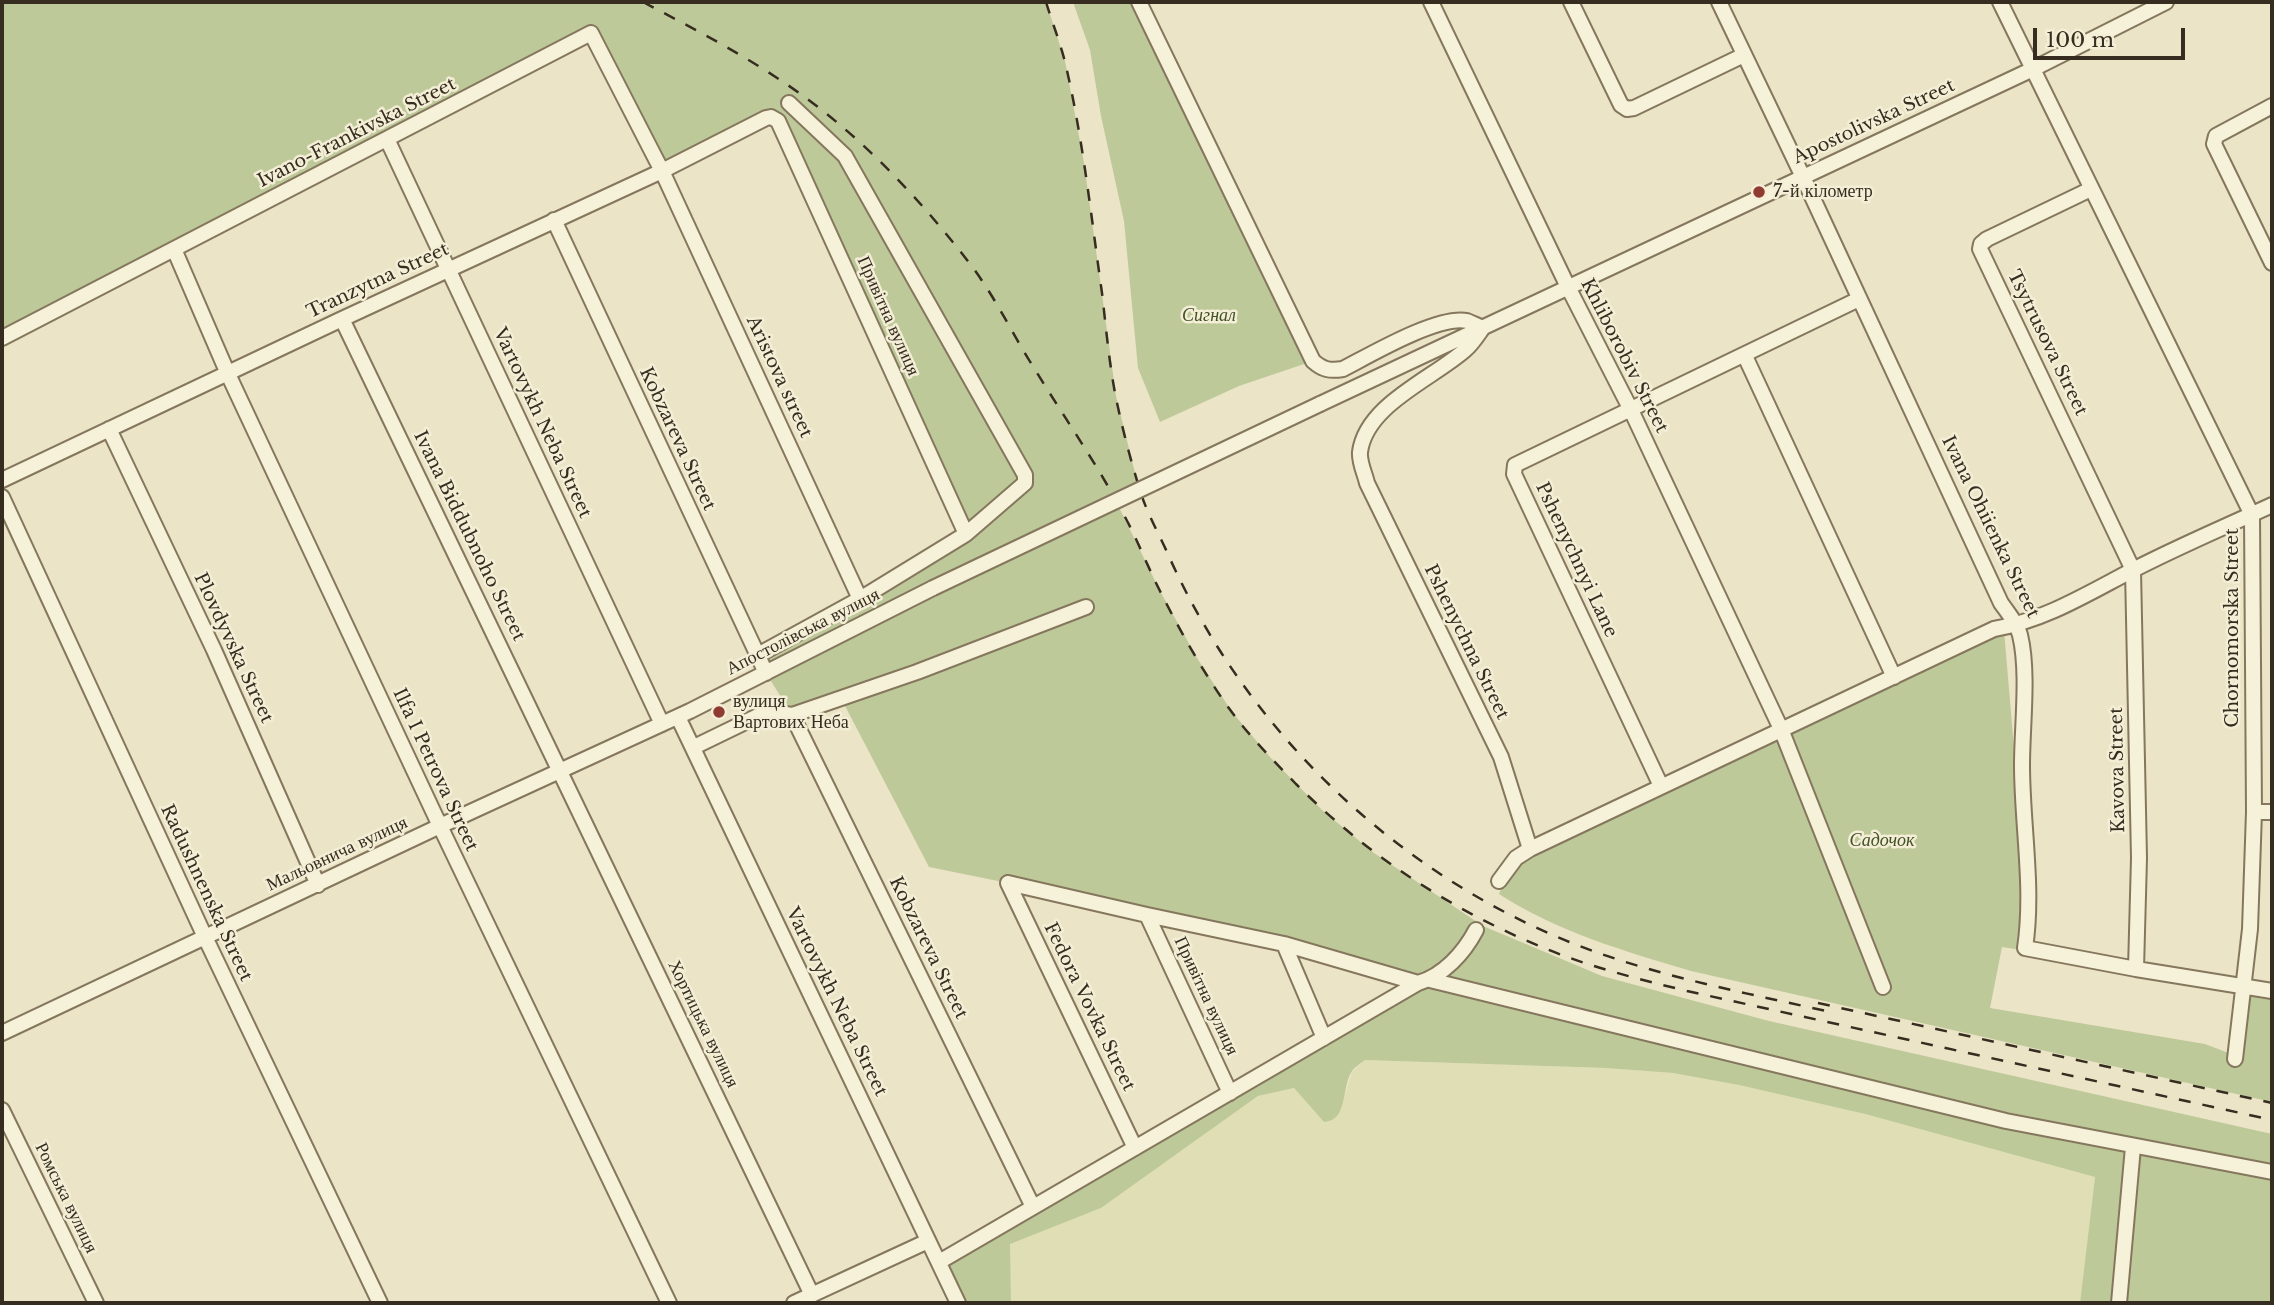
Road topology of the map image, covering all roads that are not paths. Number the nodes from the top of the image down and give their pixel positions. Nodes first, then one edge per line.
1 (1139, 2) edge
2 (1431, 2) edge
3 (1571, 2) edge
4 (1719, 2) edge
5 (2000, 2) edge
6 (2166, 2) edge
7 (1744, 55) junction
8 (2033, 69) junction
9 (789, 103) dead end
10 (2272, 106) edge
11 (771, 117) joint
12 (387, 139) junction
13 (662, 171) junction
14 (1804, 177) junction
15 (2091, 189) junction
16 (554, 220) junction
17 (174, 249) junction
18 (2272, 263) edge
19 (448, 269) junction
20 (1568, 288) junction
21 (1859, 299) junction
22 (342, 318) junction
23 (1483, 328) junction
24 (2, 338) edge
25 (1745, 356) junction
26 (228, 374) junction
27 (1630, 410) junction
28 (109, 429) junction
29 (2, 480) edge
30 (2, 497) edge
31 (2272, 505) edge
32 (2252, 515) junction
33 (965, 534) junction
34 (2133, 570) junction
35 (860, 599) junction
36 (1086, 607) dead end
37 (2017, 625) junction
38 (758, 655) junction
39 (766, 673) junction
40 (1894, 677) junction
41 (684, 714) junction
42 (787, 714) junction
43 (662, 723) junction
44 (1781, 729) junction
45 (694, 747) junction
46 (561, 770) junction
47 (1661, 786) junction
48 (2254, 811) junction
49 (2272, 812) edge
50 (440, 826) junction
51 (1530, 849) junction
52 (1499, 881) dead end
53 (1008, 883) joint
54 (317, 885) junction
55 (1147, 915) junction
56 (1476, 930) dead end
57 (205, 937) junction
58 (1284, 944) junction
59 (2136, 969) junction
60 (1424, 981) junction
61 (2244, 986) junction
62 (1883, 988) dead end
63 (2272, 991) edge
64 (2, 1033) edge
65 (1324, 1038) junction
66 (2235, 1059) dead end
67 (1230, 1093) junction
68 (2, 1110) edge
69 (2133, 1147) junction
70 (1135, 1148) junction
71 (2272, 1172) edge
72 (1033, 1207) junction
73 (929, 1241) junction
74 (939, 1262) junction
75 (811, 1295) junction
76 (96, 1303) edge
77 (380, 1303) edge
78 (668, 1303) edge
79 (794, 1303) edge
80 (958, 1303) edge
81 (2119, 1303) edge

1 - 23 street
2 - 20 street, Khliborobiv Street
3 - 7 street
4 - 7 street, Ivana Ohiienka Street
5 - 8 street, Chornomorska Street
6 - 8 street, Apostolivska Street
7 - 14 street, Ivana Ohiienka Street
8 - 14 street, Apostolivska Street
8 - 15 street, Chornomorska Street
9 - 33 street
10 - 18 street
11 - 13 street, Tranzytna Street
11 - 33 street, Привітна вулиця
12 - 13 street, Ivano-Frankivska Street
12 - 17 street, Ivano-Frankivska Street
12 - 19 street, Vartovykh Neba Street
13 - 16 street, Tranzytna Street
13 - 35 street, Aristova street
14 - 20 street, Apostolivska Street
14 - 21 street, Ivana Ohiienka Street
15 - 32 street, Chornomorska Street
15 - 34 street, Tsytrusova Street
16 - 19 street, Tranzytna Street
16 - 38 street, Kobzareva Street
17 - 24 street, Ivano-Frankivska Street
17 - 26 street, Ilfa I Petrova Street
19 - 22 street, Tranzytna Street
19 - 43 street, Vartovykh Neba Street
20 - 23 street, Apostolivska Street
20 - 27 street, Khliborobiv Street
21 - 25 street
21 - 37 street, Ivana Ohiienka Street
22 - 26 street, Tranzytna Street
22 - 46 street, Ivana Biddubnoho Street
23 - 39 street, Апостолівська вулиця, bridge
23 - 51 street, Pshenychna Street
25 - 27 street
25 - 40 street
26 - 28 street, Tranzytna Street
26 - 50 street, Ilfa I Petrova Street
27 - 44 street, Khliborobiv Street
27 - 47 street, Pshenychnyi Lane
28 - 29 street, Tranzytna Street
28 - 54 street, Plovdyvska Street
30 - 57 street, Radushnenska Street
31 - 32 street
32 - 34 street
32 - 48 street, Chornomorska Street
33 - 35 street
34 - 37 street
34 - 59 street, Kavova Street
35 - 38 street
36 - 42 street
37 - 40 street
37 - 59 street, Ivana Ohiienka Street
38 - 39 street, Kobzareva Street
39 - 41 street, Апостолівська вулиця
40 - 44 street
41 - 43 street, Мальовнича вулиця
41 - 45 street, Vartovykh Neba Street
42 - 45 street
42 - 72 street, Kobzareva Street
43 - 46 street, Мальовнича вулиця
44 - 47 street
44 - 62 street, Khliborobiv Street
45 - 73 street, Vartovykh Neba Street
46 - 50 street, Мальовнича вулиця
46 - 75 street, Хортицька вулиця
47 - 51 street
48 - 49 street
48 - 61 street, Chornomorska Street
50 - 54 street, Мальовнича вулиця
50 - 78 street, Ilfa I Petrova Street
51 - 52 street
53 - 55 street, Привітна вулиця
53 - 70 street, Fedora Vovka Street
54 - 57 street, Мальовнича вулиця
55 - 58 street, Привітна вулиця
55 - 67 street, Привітна вулиця
56 - 60 street
57 - 64 street, Мальовнича вулиця
57 - 77 street, Radushnenska Street
58 - 60 street, Привітна вулиця
58 - 65 street
59 - 61 street, Ivana Ohiienka Street
60 - 65 street
60 - 69 street, Привітна вулиця
61 - 63 street, Ivana Ohiienka Street
61 - 66 street, Chornomorska Street
65 - 67 street
67 - 70 street
68 - 76 street, Ромська вулиця
69 - 71 street, Привітна вулиця
69 - 81 street
70 - 72 street
72 - 74 street
73 - 74 street, Vartovykh Neba Street
73 - 75 street
74 - 80 street, Vartovykh Neba Street
75 - 79 street

